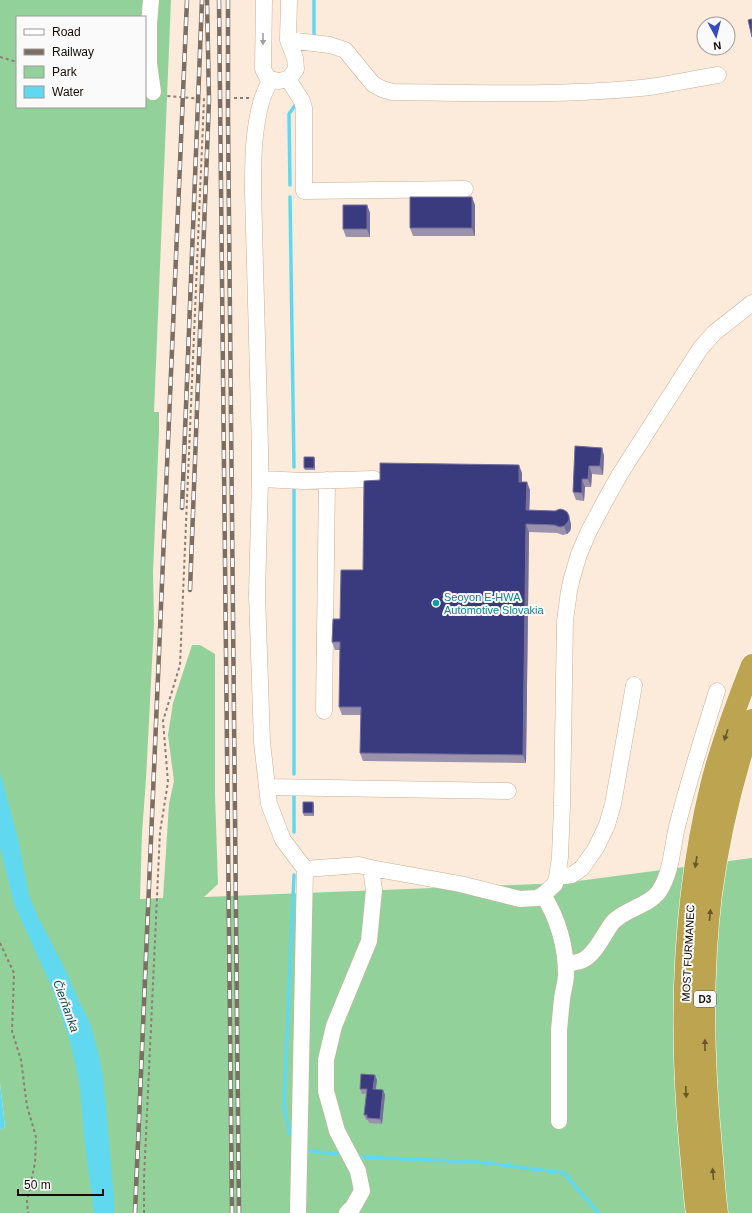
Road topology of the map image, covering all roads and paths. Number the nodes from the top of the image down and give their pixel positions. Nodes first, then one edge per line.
1 (151, 0) edge
2 (264, 0) edge
3 (289, 0) edge
4 (288, 40) junction
5 (0, 58) edge
6 (16, 62) edge
7 (718, 75) dead end
8 (270, 79) junction
9 (288, 79) junction
10 (159, 94) joint
11 (465, 189) dead end
12 (752, 303) edge
13 (260, 479) junction
14 (374, 479) edge
15 (327, 480) junction
16 (752, 665) edge
17 (634, 686) dead end
18 (717, 691) dead end
19 (324, 711) dead end
20 (752, 720) edge
21 (267, 787) junction
22 (508, 791) dead end
23 (371, 868) junction
24 (305, 869) junction
25 (557, 877) junction
26 (543, 895) junction
27 (0, 943) edge
28 (566, 963) junction
29 (559, 1121) dead end
30 (28, 1213) edge
31 (144, 1213) edge
32 (298, 1213) edge
33 (347, 1213) edge
34 (697, 1213) edge
35 (717, 1213) edge

1 - 10 street
2 -> 8 street
3 - 4 street
4 - 7 street
4 - 9 street
5 - 6 path
8 - 9 street
8 - 13 street
9 - 11 street
10 - 31 path
12 - 25 street
13 - 15 street
13 - 21 street
14 - 15 street
15 - 19 street
16 -> 34 highway, MOST FURMANEC / D3
17 - 25 street
18 - 28 street
35 -> 20 highway, MOST FURMANEC / D3
21 - 22 street
21 - 24 street
23 - 24 street
23 - 26 street
23 - 33 street
24 - 32 street
25 - 26 street
26 - 28 street
27 - 30 path
28 - 29 street

